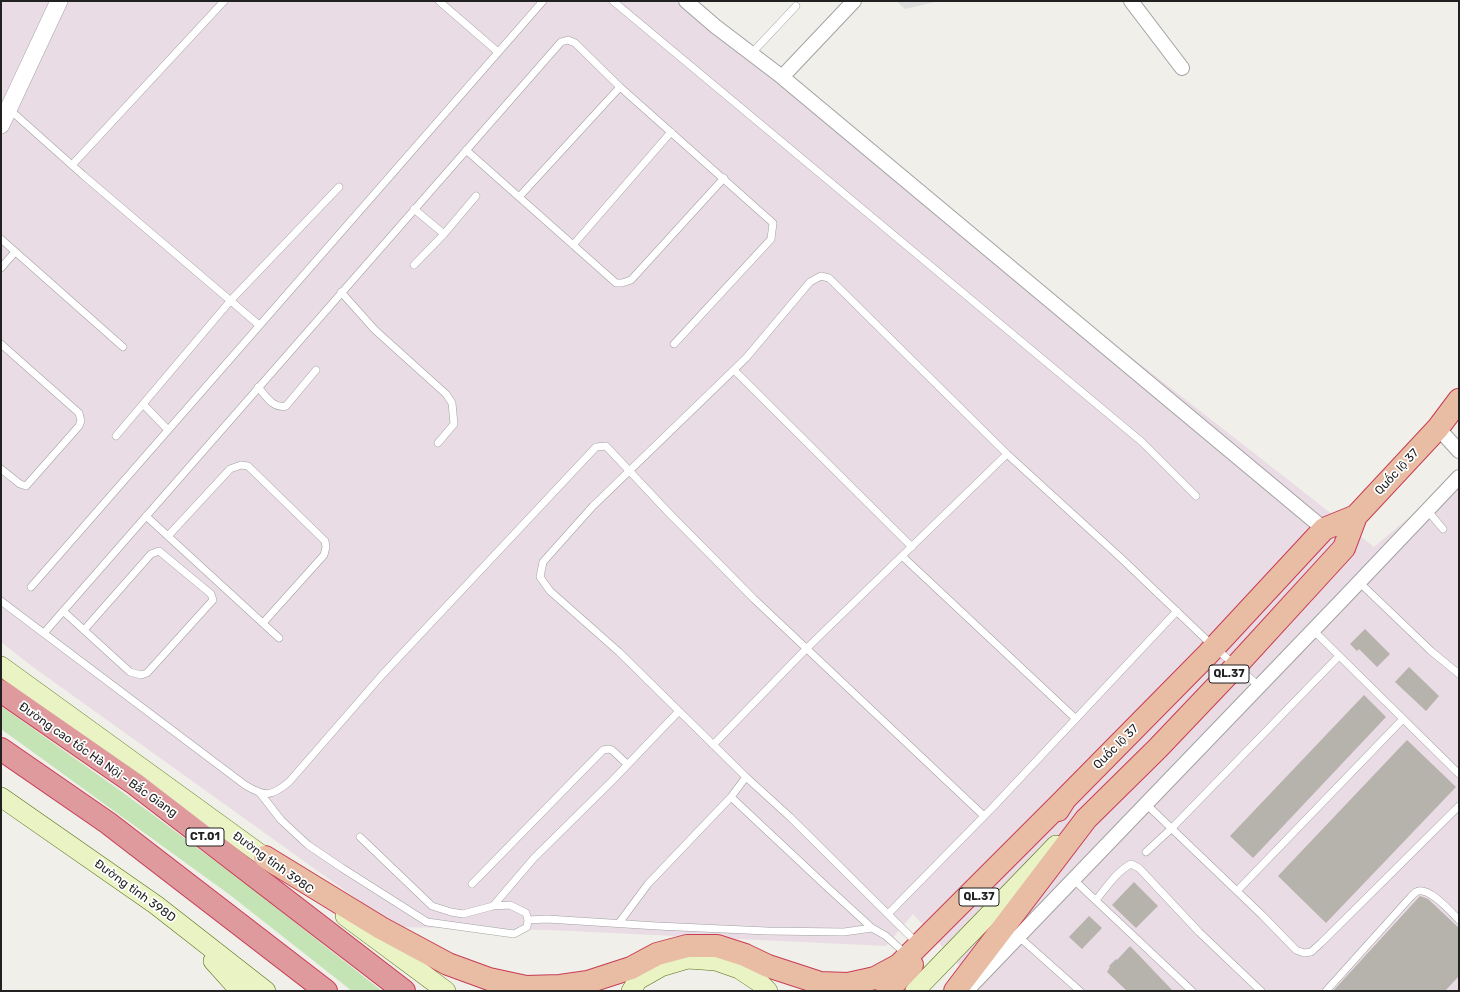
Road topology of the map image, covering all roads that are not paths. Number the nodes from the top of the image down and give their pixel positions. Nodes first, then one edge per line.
1 (224, 1) edge
2 (439, 1) edge
3 (543, 1) edge
4 (613, 1) edge
5 (686, 1) edge
6 (854, 1) edge
7 (1131, 1) edge
8 (56, 3) edge
9 (796, 6) dead end
10 (498, 52) junction
11 (751, 54) junction
12 (1182, 68) dead end
13 (782, 77) junction
14 (620, 87) junction
15 (8, 109) junction
16 (1, 125) edge
17 (671, 132) junction
18 (466, 150) junction
19 (72, 165) junction
20 (724, 178) junction
21 (339, 187) dead end
22 (476, 196) dead end
23 (519, 197) junction
24 (414, 209) junction
25 (444, 234) junction
26 (1, 239) edge
27 (573, 245) junction
28 (15, 252) junction
29 (414, 265) dead end
30 (1, 268) edge
31 (342, 292) junction
32 (231, 300) junction
33 (259, 325) junction
34 (1, 344) edge
35 (674, 344) dead end
36 (123, 347) dead end
37 (316, 370) dead end
38 (734, 370) junction
39 (258, 387) junction
40 (1459, 400) edge
41 (143, 404) junction
42 (1459, 417) edge
43 (1438, 428) junction
44 (168, 430) junction
45 (116, 436) dead end
46 (438, 443) dead end
47 (1459, 451) edge
48 (1007, 454) junction
49 (1, 469) edge
50 (630, 470) junction
51 (1459, 477) edge
52 (1196, 496) dead end
53 (1427, 510) junction
54 (146, 516) junction
55 (1356, 516) junction
56 (1324, 529) junction
57 (1444, 529) dead end
58 (168, 536) junction
59 (912, 547) junction
60 (1344, 548) junction
61 (902, 556) junction
62 (1359, 582) junction
63 (31, 587) dead end
64 (1, 601) edge
65 (63, 611) junction
66 (1177, 612) junction
67 (263, 623) junction
68 (84, 630) junction
69 (1313, 630) junction
70 (44, 633) junction
71 (279, 638) dead end
72 (1214, 647) junction
73 (806, 649) junction
74 (1339, 656) junction
75 (1, 666) edge
76 (1236, 666) junction
77 (1459, 674) edge
78 (1259, 686) junction
79 (1, 691) edge
80 (679, 711) junction
81 (1076, 719) junction
82 (1403, 719) junction
83 (713, 745) junction
84 (1, 749) edge
85 (628, 764) junction
86 (1459, 774) edge
87 (746, 777) junction
88 (260, 793) junction
89 (1, 797) edge
90 (730, 797) junction
91 (1065, 799) junction
92 (1146, 804) junction
93 (1459, 806) edge
94 (984, 816) junction
95 (1086, 819) junction
96 (1172, 828) junction
97 (360, 837) dead end
98 (1146, 852) dead end
99 (265, 857) junction
100 (119, 879) junction
101 (1073, 879) junction
102 (472, 884) dead end
103 (1237, 891) junction
104 (1096, 900) junction
105 (493, 906) junction
106 (888, 914) junction
107 (528, 920) junction
108 (1459, 920) edge
109 (619, 923) junction
110 (872, 928) junction
111 (1018, 936) junction
112 (914, 951) junction
113 (631, 968) junction
114 (240, 991) edge
115 (266, 991) edge
116 (326, 991) edge
117 (404, 991) edge
118 (446, 991) edge
119 (615, 991) edge
120 (631, 991) edge
121 (768, 991) edge
122 (887, 991) edge
123 (915, 991) edge
124 (955, 991) edge
125 (966, 991) edge
126 (1080, 991) edge
127 (1192, 991) edge
128 (1261, 991) edge
129 (1326, 991) edge

1 - 19 lane
2 - 10 lane
3 - 10 lane
4 - 52 lane
5 - 11 street
6 - 13 street
7 - 12 street
8 - 15 street
9 - 11 lane
10 - 33 lane
11 - 13 street
13 - 56 street
14 - 17 lane
14 - 18 lane
14 - 23 lane
15 - 16 street
15 - 19 lane
17 - 20 lane
17 - 27 lane
18 - 23 lane
18 - 24 lane
19 - 32 lane
20 - 27 lane
20 - 35 lane
21 - 32 lane
22 - 25 lane
23 - 27 lane
24 - 25 lane
24 - 31 lane
25 - 29 lane
26 - 28 lane
28 - 30 lane
28 - 36 lane
31 - 39 lane
31 - 46 lane
32 - 33 lane
32 - 41 lane
33 - 44 lane
34 - 49 lane
37 - 39 lane
38 - 48 lane
38 - 50 lane
38 - 59 lane
39 - 54 lane
40 - 43 highway, Quốc lộ 37 / QL.37
41 - 44 lane
41 - 45 lane
42 - 43 highway, Quốc lộ 37 / QL.37
43 - 47 street
43 - 55 highway, Quốc lộ 37 / QL.37
44 - 63 lane
48 - 59 lane
48 - 66 lane
50 - 73 lane
50 - 80 lane
50 - 88 lane
51 - 53 street
53 - 57 lane
53 - 62 street
54 - 58 lane
54 - 65 lane
55 - 56 highway, Quốc lộ 37 / QL.37
55 - 60 highway, Quốc lộ 37 / QL.37
56 - 60 highway
56 - 72 highway, Quốc lộ 37 / QL.37
58 - 67 lane
58 - 67 lane
59 - 61 lane
60 - 76 highway, Quốc lộ 37 / QL.37
61 - 73 lane
61 - 81 lane
62 - 69 street
62 - 77 lane
64 - 70 lane
65 - 68 lane
65 - 70 lane
66 - 72 lane
66 - 81 lane
67 - 71 lane
68 - 68 lane
69 - 74 lane
69 - 78 street
70 - 88 lane
72 - 76 lane
72 - 91 highway, Quốc lộ 37 / QL.37
73 - 83 lane
73 - 94 lane
74 - 82 lane
74 - 96 lane
75 - 99 main road, Đường tỉnh 398C
76 - 78 lane
76 - 95 highway, Quốc lộ 37 / QL.37
78 - 92 street
79 - 117 highway, Đường cao tốc Hà Nội - Bắc Giang / CT.01
80 - 83 lane
80 - 85 lane
81 - 94 lane
82 - 86 lane
82 - 103 lane
83 - 87 lane
84 - 116 highway
85 - 102 lane
85 - 105 lane
87 - 90 lane
87 - 106 lane
88 - 107 lane
89 - 100 main road, Đường tỉnh 398D
90 - 109 lane
90 - 110 lane
91 - 112 highway
91 - 122 highway, Quốc lộ 37 / QL.37
92 - 96 lane
92 - 101 street
93 - 103 lane
94 - 106 lane
95 - 123 main road
95 - 124 highway, Quốc lộ 37 / QL.37
96 - 98 lane
96 - 103 lane
97 - 105 lane
99 - 113 highway
99 - 118 main road, Đường tỉnh 398C
100 - 114 main road
100 - 115 main road, Đường tỉnh 398D
101 - 104 lane
101 - 111 street
104 - 127 lane
104 - 128 lane
105 - 107 lane
106 - 112 lane
107 - 109 lane
108 - 129 lane
109 - 110 lane
110 - 112 lane
111 - 125 street
111 - 126 lane
112 - 113 highway
113 - 119 highway
120 - 121 main road

